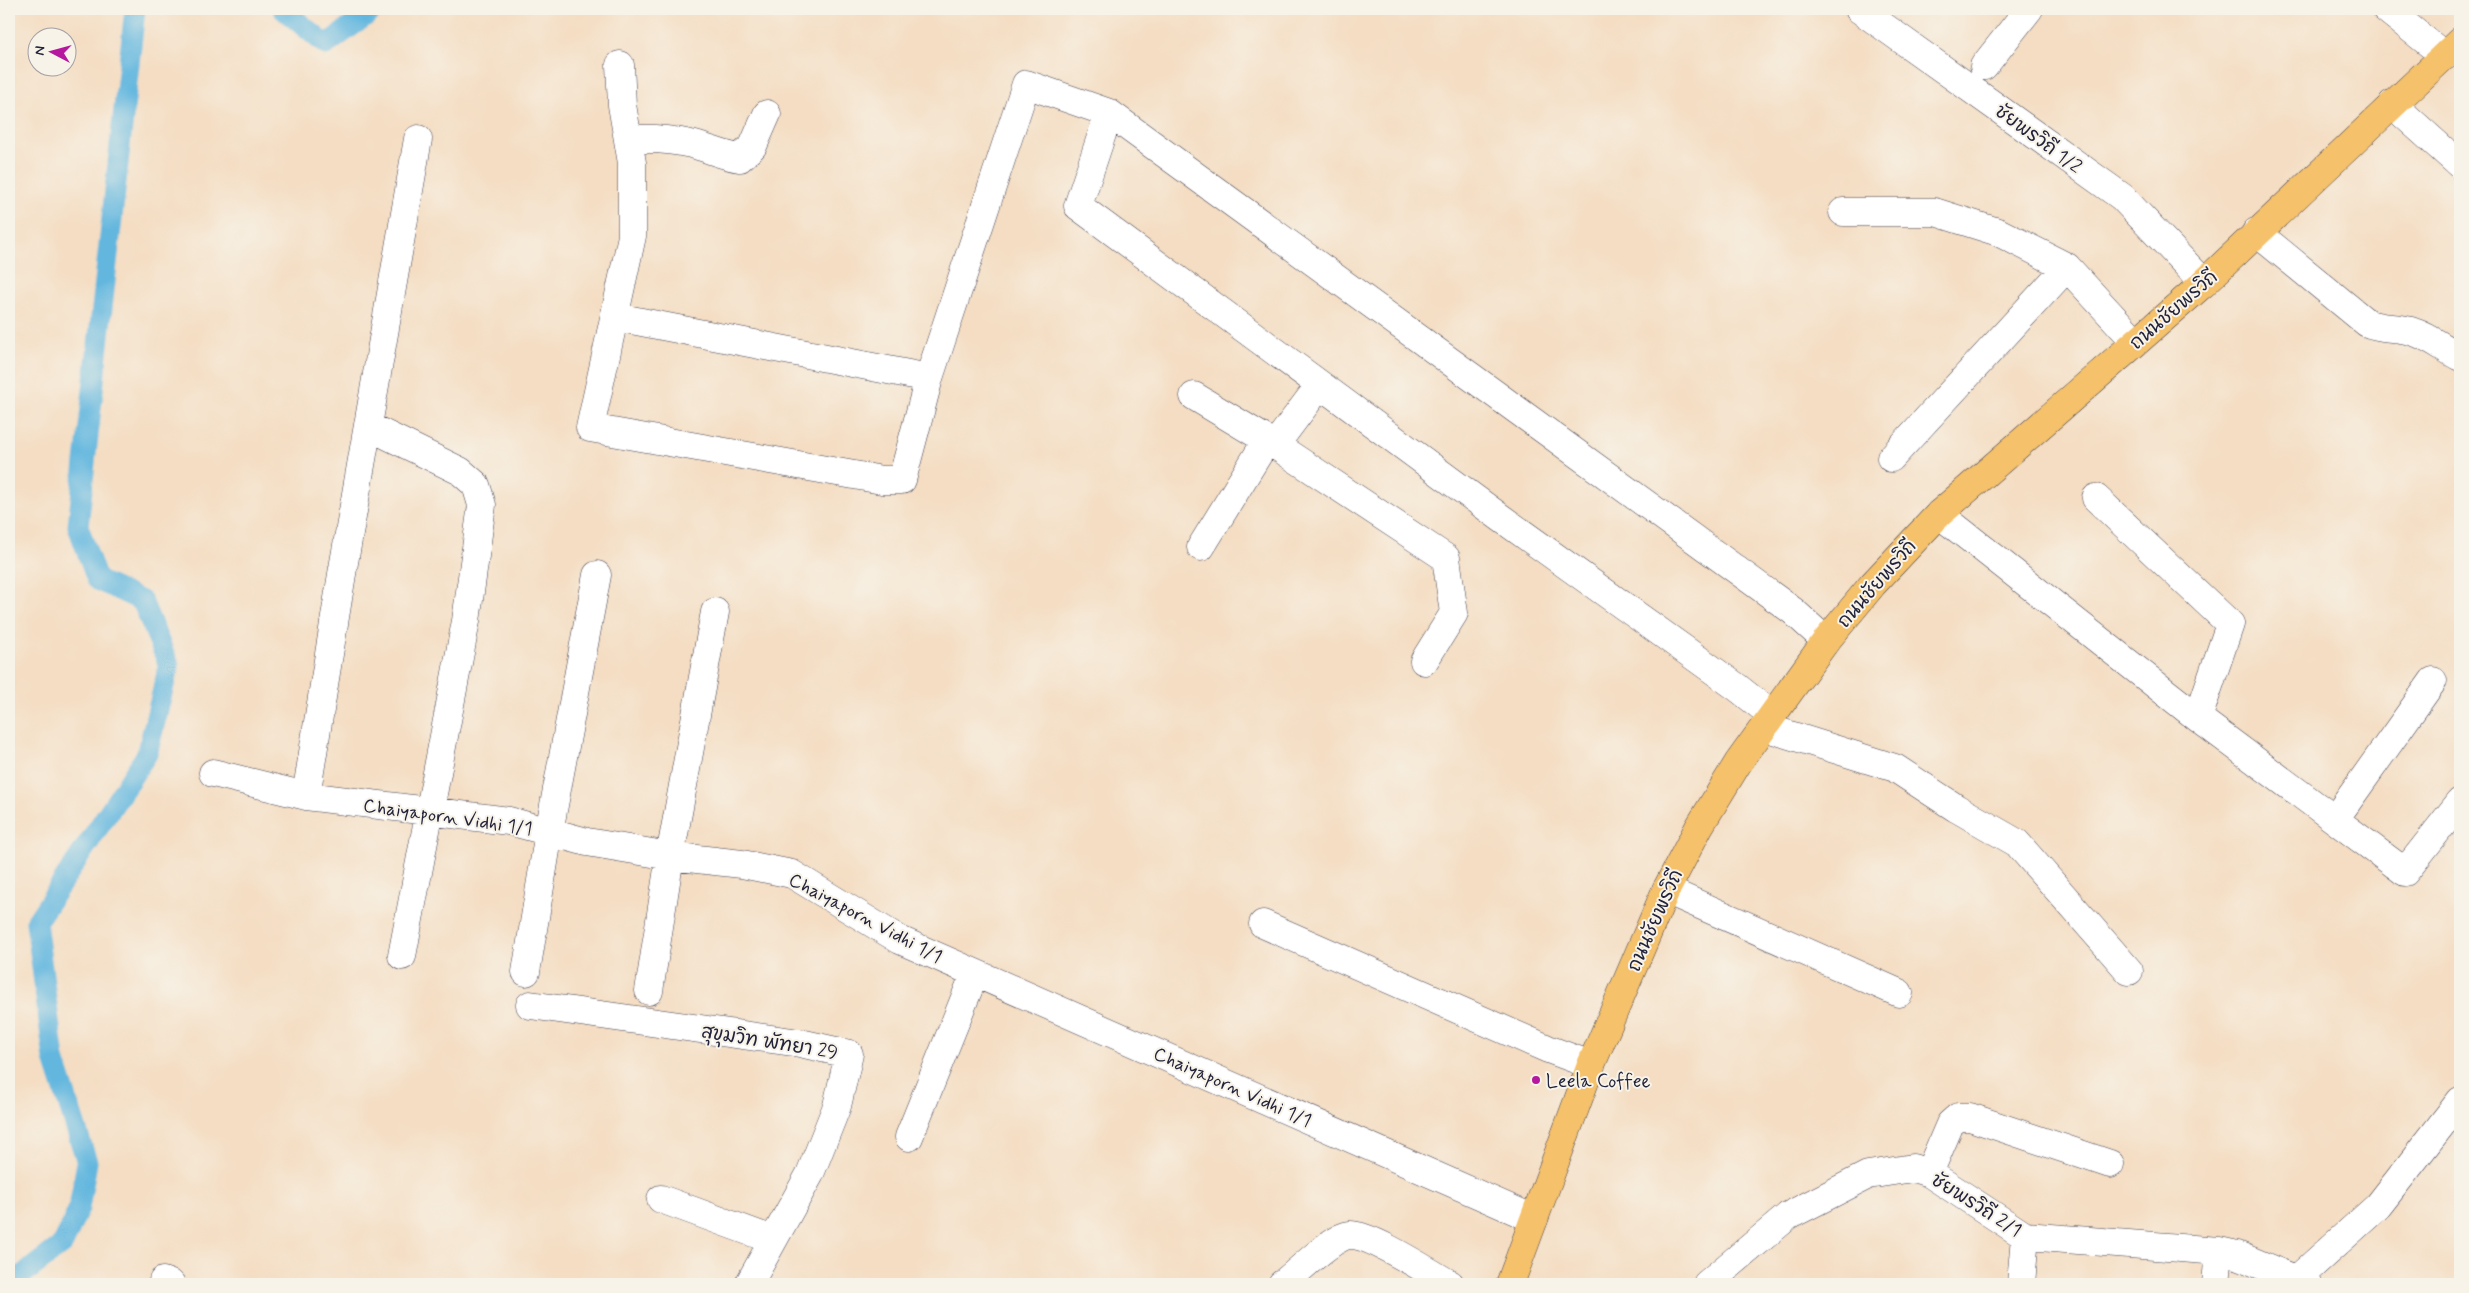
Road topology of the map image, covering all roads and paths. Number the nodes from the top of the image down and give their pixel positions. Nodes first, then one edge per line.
1 (1860, 9) edge
2 (2029, 9) edge
3 (2386, 9) edge
4 (2452, 48) edge
5 (620, 65) dead end
6 (1984, 66) dead end
7 (2392, 104) junction
8 (1109, 113) junction
9 (767, 114) dead end
10 (418, 139) dead end
11 (629, 139) junction
12 (2460, 165) edge
13 (1843, 212) dead end
14 (2256, 232) junction
15 (2067, 267) junction
16 (2204, 283) junction
17 (616, 317) junction
18 (2136, 342) junction
19 (2460, 357) edge
20 (929, 378) junction
21 (1320, 385) junction
22 (1194, 396) dead end
23 (368, 426) junction
24 (1271, 442) junction
25 (1891, 458) dead end
26 (2096, 498) dead end
27 (1939, 514) junction
28 (1201, 546) dead end
29 (597, 575) dead end
30 (715, 612) dead end
31 (1826, 641) junction
32 (1424, 661) dead end
33 (2433, 682) dead end
34 (2198, 718) junction
35 (1768, 721) junction
36 (213, 773) dead end
37 (306, 796) junction
38 (2460, 802) edge
39 (431, 811) junction
40 (2335, 819) junction
41 (549, 832) junction
42 (670, 856) junction
43 (1666, 890) junction
44 (1263, 924) dead end
45 (402, 956) dead end
46 (2129, 971) dead end
47 (526, 972) dead end
48 (975, 974) junction
49 (649, 991) dead end
50 (1899, 993) dead end
51 (530, 1005) dead end
52 (1591, 1066) junction
53 (2460, 1101) edge
54 (909, 1137) dead end
55 (2110, 1164) dead end
56 (1929, 1173) junction
57 (662, 1199) dead end
58 (1534, 1218) junction
59 (2026, 1236) junction
60 (773, 1240) junction
61 (2219, 1251) junction
62 (2302, 1282) edge
63 (749, 1284) edge
64 (1282, 1284) edge
65 (1450, 1284) edge
66 (1510, 1284) edge
67 (1707, 1284) edge
68 (2022, 1284) edge
69 (2216, 1284) edge

1 - 16 street, ชัยพรวิถี 1/2
2 - 6 street
3 - 4 street
4 - 7 main road, ถนนชัยพรวิถี
5 - 11 street
7 - 12 street
7 - 14 main road, ถนนชัยพรวิถี
8 - 20 street
8 - 21 street
8 - 31 street
9 - 11 street
10 - 23 street
11 - 17 street
13 - 15 street
14 - 16 main road, ถนนชัยพรวิถี
14 - 19 street
15 - 18 street
15 - 25 street
16 - 18 main road, ถนนชัยพรวิถี
17 - 20 street
17 - 20 street
18 - 27 main road, ถนนชัยพรวิถี
21 - 24 street
21 - 35 street
22 - 24 street
23 - 37 street
23 - 39 street
24 - 28 street
24 - 32 street
26 - 34 street
27 - 31 main road, ถนนชัยพรวิถี
27 - 34 street
29 - 41 street
30 - 42 street
31 - 35 main road, ถนนชัยพรวิถี
33 - 40 street
34 - 40 street
35 - 43 main road, ถนนชัยพรวิถี
35 - 46 street
36 - 37 street, Chaiyaporn Vidhi 1/1
37 - 39 street, Chaiyaporn Vidhi 1/1
38 - 40 street
39 - 41 street, Chaiyaporn Vidhi 1/1
39 - 45 street
41 - 42 street, Chaiyaporn Vidhi 1/1
41 - 47 street
42 - 48 street, Chaiyaporn Vidhi 1/1
42 - 49 street
43 - 50 street
43 - 52 main road, ถนนชัยพรวิถี
44 - 52 street
48 - 54 street
48 - 58 street, Chaiyaporn Vidhi 1/1
51 - 60 street, สุขุมวิท พัทยา 29
52 - 58 main road, ถนนชัยพรวิถี
53 - 62 street
55 - 56 street
56 - 59 street, ชัยพรวิถี 2/1
56 - 67 street, ชัยพรวิถี 2/1
57 - 60 street
58 - 66 main road, ถนนชัยพรวิถี
59 - 61 street, ชัยพรวิถี 2/1
59 - 68 street
60 - 63 street, สุขุมวิท พัทยา 29
61 - 62 street, ชัยพรวิถี 2/1
61 - 69 street
64 - 65 street

